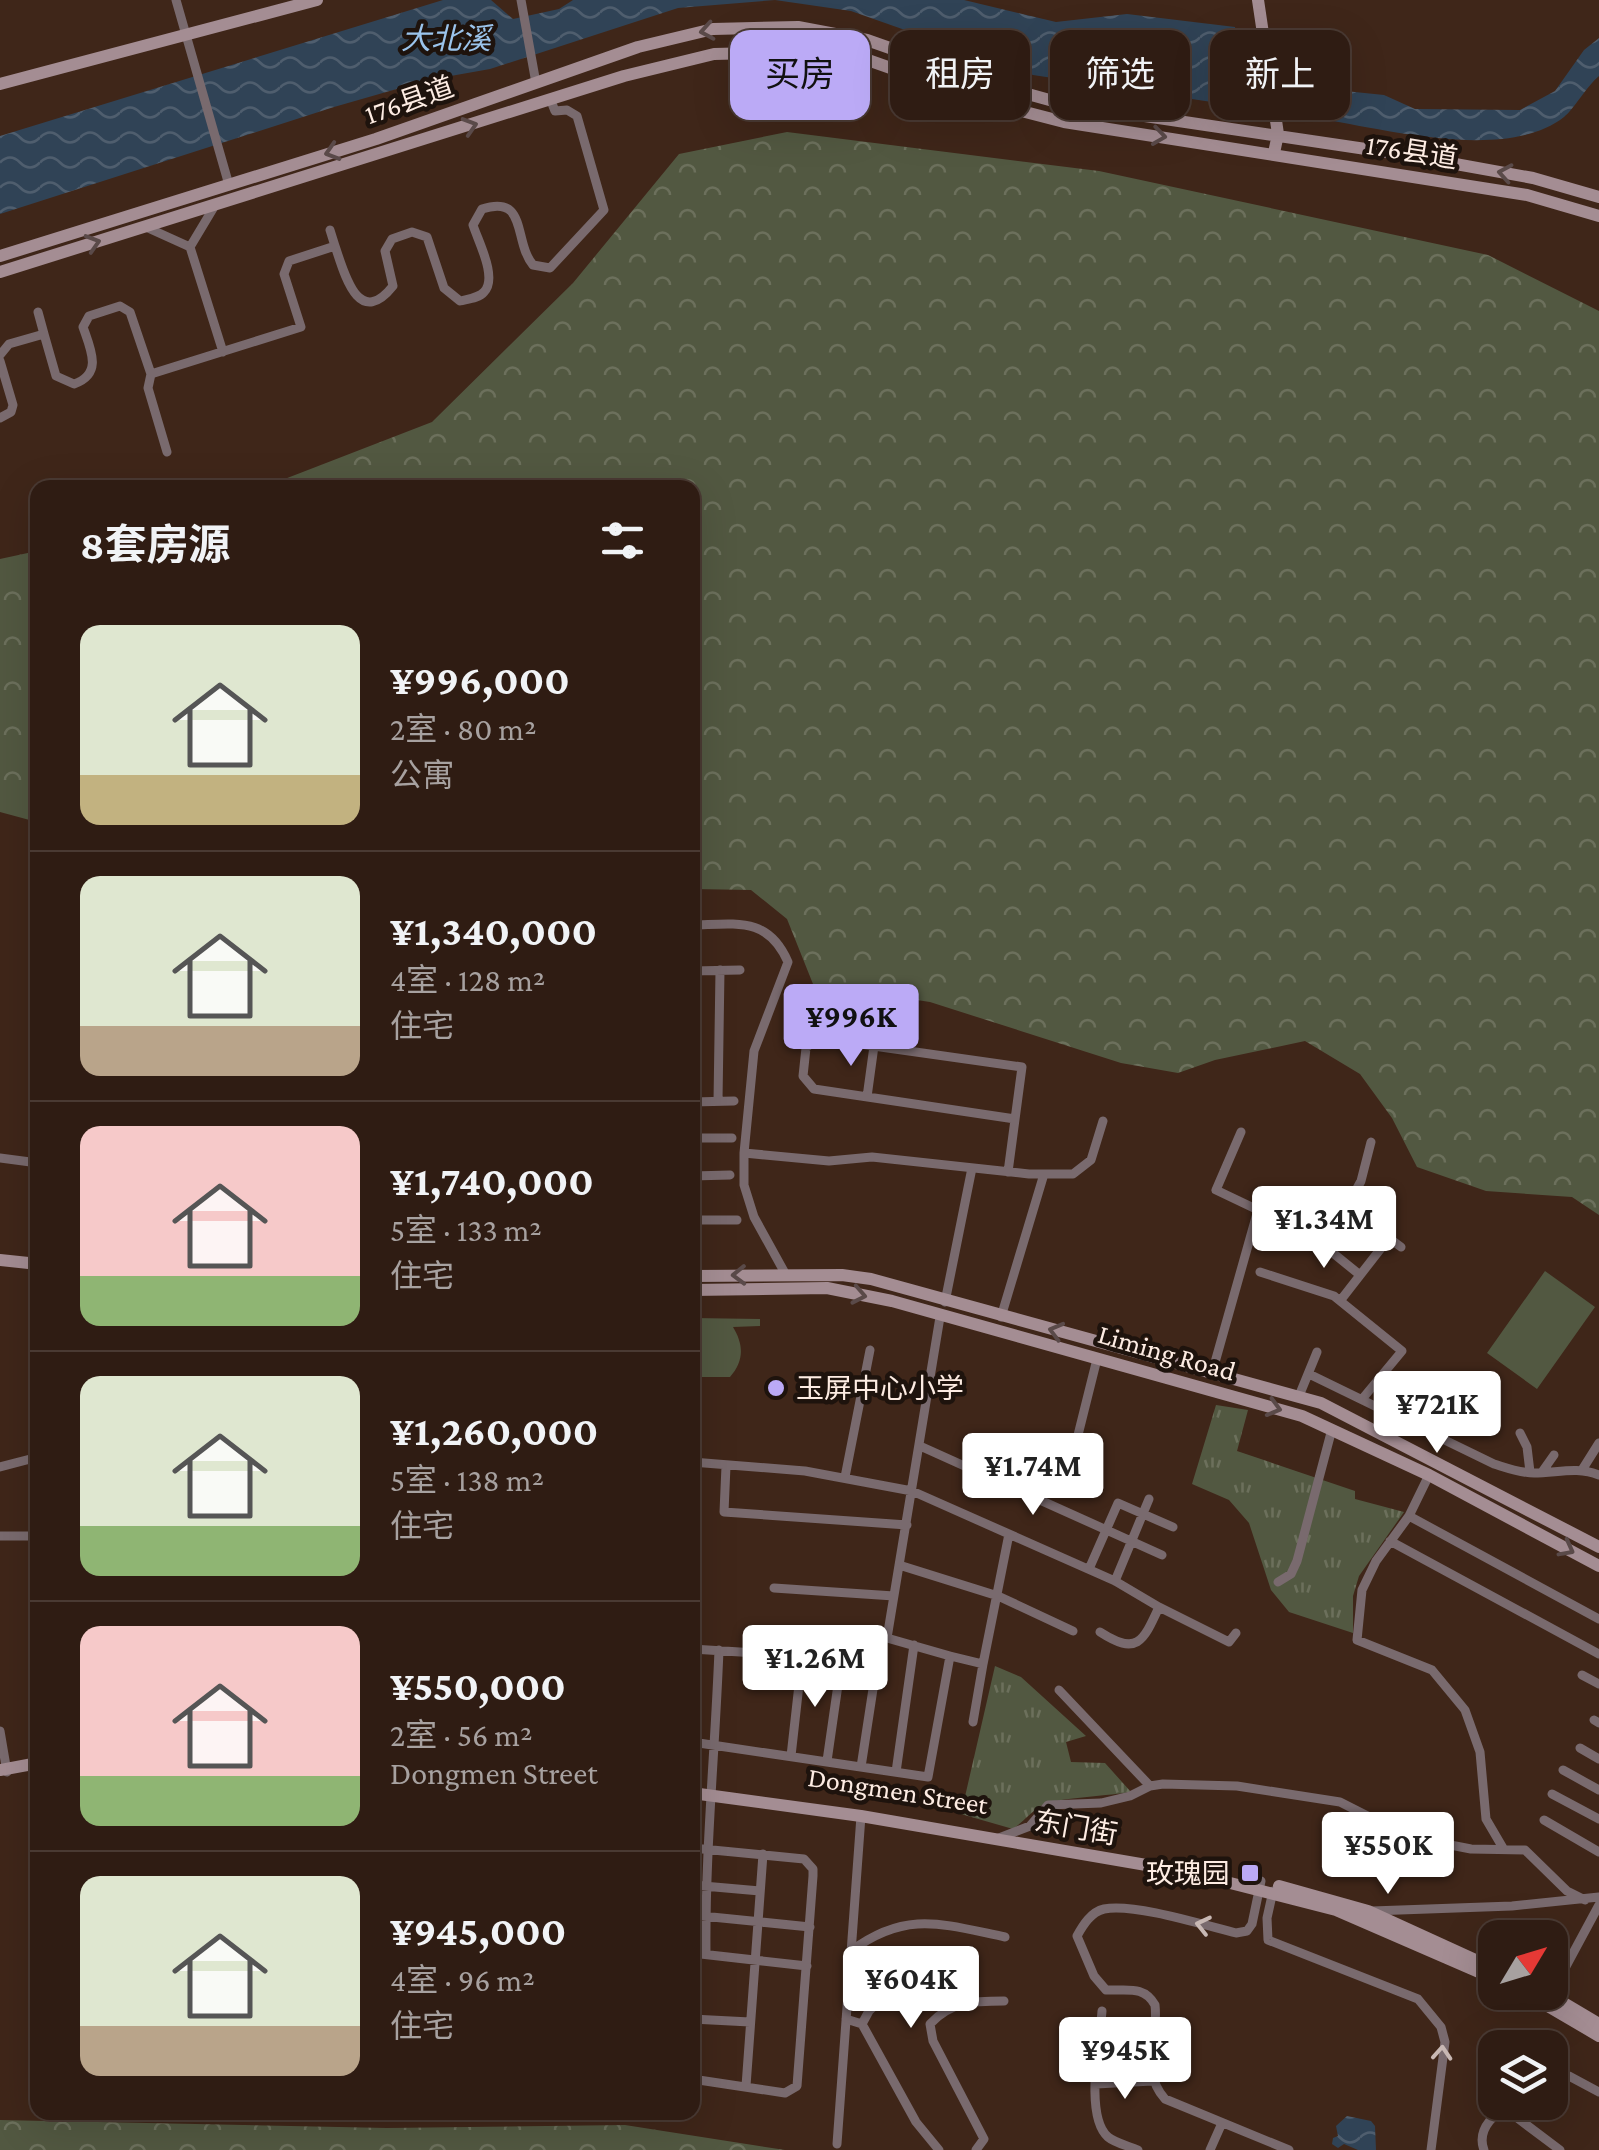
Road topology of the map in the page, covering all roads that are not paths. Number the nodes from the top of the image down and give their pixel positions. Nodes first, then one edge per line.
1 (176, 0) edge
2 (317, 0) edge
3 (522, 0) edge
4 (1258, 4) edge
5 (277, 5) edge
6 (186, 36) junction
7 (536, 83) junction
8 (0, 84) edge
9 (552, 101) junction
10 (1278, 134) junction
11 (1274, 153) junction
12 (228, 185) junction
13 (1599, 197) edge
14 (216, 204) junction
15 (1599, 216) edge
16 (144, 227) junction
17 (330, 230) dead end
18 (335, 246) junction
19 (190, 247) junction
20 (0, 256) edge
21 (0, 272) edge
22 (38, 312) dead end
23 (44, 334) junction
24 (223, 352) junction
25 (0, 358) edge
26 (151, 374) junction
27 (0, 418) edge
28 (167, 452) dead end
29 (700, 925) edge
30 (720, 970) junction
31 (740, 970) dead end
32 (700, 971) edge
33 (874, 1046) junction
34 (868, 1097) junction
35 (718, 1101) junction
36 (734, 1101) dead end
37 (700, 1102) edge
38 (1015, 1119) junction
39 (1103, 1122) dead end
40 (1242, 1132) dead end
41 (700, 1138) edge
42 (732, 1138) dead end
43 (1372, 1142) dead end
44 (744, 1153) junction
45 (0, 1158) edge
46 (30, 1162) edge
47 (972, 1168) junction
48 (1008, 1172) junction
49 (1044, 1174) junction
50 (730, 1175) dead end
51 (700, 1176) edge
52 (1258, 1210) junction
53 (700, 1220) edge
54 (737, 1220) dead end
55 (1369, 1223) dead end
56 (1312, 1236) dead end
57 (1389, 1238) junction
58 (1400, 1247) dead end
59 (0, 1260) edge
60 (30, 1263) edge
61 (0, 1268) edge
62 (30, 1271) edge
63 (1260, 1272) dead end
64 (786, 1275) junction
65 (1360, 1275) junction
66 (700, 1276) edge
67 (700, 1290) edge
68 (1340, 1300) junction
69 (945, 1302) junction
70 (940, 1317) junction
71 (1001, 1317) junction
72 (870, 1350) dead end
73 (1317, 1352) dead end
74 (1097, 1358) junction
75 (1212, 1372) junction
76 (1309, 1374) junction
77 (1299, 1396) junction
78 (1363, 1398) junction
79 (1332, 1429) junction
80 (1520, 1433) dead end
81 (1599, 1443) edge
82 (920, 1446) junction
83 (1554, 1455) dead end
84 (30, 1460) edge
85 (1072, 1460) dead end
86 (700, 1463) edge
87 (726, 1466) junction
88 (0, 1467) edge
89 (1582, 1470) junction
90 (1530, 1472) junction
91 (1542, 1472) junction
92 (1599, 1475) edge
93 (1429, 1476) junction
94 (845, 1477) junction
95 (912, 1491) junction
96 (1150, 1499) dead end
97 (1143, 1514) junction
98 (1409, 1516) junction
99 (907, 1525) junction
100 (1173, 1528) dead end
101 (1106, 1530) junction
102 (1009, 1534) junction
103 (0, 1536) edge
104 (30, 1536) edge
105 (1132, 1541) junction
106 (1390, 1541) junction
107 (1599, 1547) edge
108 (1162, 1555) dead end
109 (900, 1565) junction
110 (1599, 1566) edge
111 (1089, 1570) junction
112 (1115, 1581) junction
113 (1278, 1582) dead end
114 (774, 1588) dead end
115 (894, 1596) junction
116 (1160, 1606) junction
117 (1599, 1619) edge
118 (1072, 1630) dead end
119 (1100, 1632) dead end
120 (1236, 1633) dead end
121 (887, 1638) junction
122 (914, 1646) junction
123 (700, 1649) edge
124 (719, 1650) junction
125 (1599, 1654) edge
126 (950, 1656) junction
127 (802, 1658) junction
128 (841, 1664) junction
129 (983, 1664) junction
130 (875, 1671) junction
131 (1582, 1675) dead end
132 (1599, 1684) edge
133 (1059, 1690) dead end
134 (974, 1722) dead end
135 (0, 1731) edge
136 (700, 1743) edge
137 (716, 1745) junction
138 (1580, 1748) dead end
139 (792, 1756) junction
140 (1599, 1759) edge
141 (826, 1761) junction
142 (30, 1767) edge
143 (861, 1767) junction
144 (1563, 1770) dead end
145 (4, 1772) edge
146 (896, 1772) junction
147 (1150, 1786) junction
148 (700, 1788) edge
149 (1599, 1790) edge
150 (710, 1791) junction
151 (700, 1792) edge
152 (1552, 1794) dead end
153 (861, 1816) junction
154 (1599, 1819) edge
155 (1544, 1820) dead end
156 (1014, 1834) junction
157 (996, 1838) junction
158 (1503, 1848) junction
159 (700, 1849) edge
160 (706, 1849) junction
161 (1599, 1852) edge
162 (762, 1854) junction
163 (700, 1886) edge
164 (706, 1886) junction
165 (1267, 1887) junction
166 (760, 1892) junction
167 (1599, 1897) edge
168 (1585, 1900) junction
169 (1599, 1904) edge
170 (1368, 1911) junction
171 (700, 1915) edge
172 (1349, 1915) junction
173 (706, 1916) junction
174 (758, 1923) junction
175 (810, 1927) junction
176 (1005, 1937) dead end
177 (851, 1951) junction
178 (700, 1953) edge
179 (706, 1954) junction
180 (923, 1959) dead end
181 (1568, 1959) edge
182 (755, 1961) junction
183 (1478, 1961) edge
184 (807, 1966) junction
185 (1478, 1972) edge
186 (1004, 2001) dead end
187 (1568, 2008) edge
188 (1564, 2010) edge
189 (1102, 2011) dead end
190 (700, 2019) edge
191 (846, 2019) junction
192 (750, 2022) junction
193 (862, 2024) junction
194 (1599, 2024) edge
195 (1599, 2036) edge
196 (1568, 2076) edge
197 (700, 2080) edge
198 (1152, 2082) junction
199 (1096, 2084) junction
200 (746, 2086) junction
201 (1599, 2091) edge
202 (1491, 2120) edge
203 (1520, 2120) edge
204 (1222, 2122) junction
205 (837, 2144) dead end
206 (939, 2150) edge
207 (976, 2150) edge
208 (1138, 2150) edge
209 (1210, 2150) edge
210 (1289, 2150) edge
211 (1430, 2150) edge
212 (1484, 2150) edge
213 (1560, 2150) edge

1 - 6 street
2 - 5 street
3 - 7 street
4 - 10 street
5 - 6 street
6 - 8 street
6 - 12 street
10 -> 7 street, 176县道
7 -> 12 street, 176县道
9 -> 11 street, 176县道
14 -> 9 street, 176县道
9 - 18 street
10 - 11 street
13 -> 10 street, 176县道
11 - 15 street, 176县道
12 - 20 street, 176县道
14 - 16 street, 176县道
14 - 19 street
16 - 19 street
21 -> 16 street, 176县道
17 - 18 street
18 - 24 street
19 - 24 street
22 - 23 street
23 - 25 street
23 - 26 street
24 - 26 street
25 - 27 street
26 - 28 street
29 - 44 street
30 - 31 street
30 - 32 street
30 - 35 street
33 - 34 street
33 - 34 street
33 - 38 street
34 - 38 street
35 - 36 street
35 - 37 street
38 - 48 street
39 - 49 street
40 - 52 street
41 - 42 street
43 - 52 street
44 - 47 street
44 - 64 street
45 - 46 street
47 - 48 street
47 - 69 street
48 - 49 street
49 - 71 street
50 - 51 street
52 - 75 street
53 - 54 street
55 - 57 street
56 - 65 street
57 - 58 street
57 - 65 street
59 - 60 street
61 - 62 street
63 - 68 street
64 -> 66 street, Liming Road
64 - 69 street, Liming Road
65 - 68 street
67 -> 70 street, Liming Road
68 - 78 street
69 - 71 street, Liming Road
70 - 74 street, Liming Road
70 - 82 street
75 -> 71 street, Liming Road
72 - 94 street
73 - 76 street
74 -> 79 street, Liming Road
74 - 85 street
75 - 77 street, Liming Road
76 - 77 street
76 - 78 street
77 - 107 street, Liming Road
78 - 90 street
79 - 93 street, Liming Road
79 - 113 street
80 - 90 street
81 - 89 street
82 - 95 street
82 - 101 street
83 - 91 street
84 - 88 street
86 - 87 street
87 - 94 street
87 - 99 street
89 - 91 street
89 - 92 street
90 - 91 street
93 - 98 street
93 -> 110 street, Liming Road
94 - 95 street
95 - 99 street
95 - 102 street
96 - 97 street
97 - 100 street
97 - 101 street
97 - 105 street
98 - 106 street
98 - 117 street
99 - 109 street
101 - 105 street
101 - 111 street
102 - 111 street
102 - 129 street
103 - 104 street
105 - 108 street
105 - 112 street
106 - 125 street
106 - 158 street
109 - 115 street
109 - 118 street
111 - 112 street
112 - 116 street
114 - 115 street
115 - 121 street
116 - 119 street
116 - 120 street
121 - 122 street
121 - 130 street
122 - 126 street
122 - 146 street
123 - 124 street
124 - 127 street
124 - 137 street
126 - 129 street
126 - 146 street
127 - 128 street
127 - 139 street
128 - 130 street
128 - 141 street
129 - 134 street
130 - 143 street
131 - 132 street
133 - 147 street
135 - 145 street
136 - 137 street
137 - 139 street
137 - 150 street
138 - 140 street
139 - 141 street
141 - 143 street
142 - 145 street
143 - 146 street
144 - 149 street
147 - 156 street
147 - 158 street
148 - 150 street, Dongmen Street
150 - 151 street, 东门街
150 - 153 street, 东门街
150 - 156 street, Dongmen Street
150 - 160 street
152 - 154 street
153 - 157 street, 东门街
153 - 177 street
155 - 161 street
156 - 157 street
156 - 165 street, Dongmen Street
157 - 165 street, 东门街
158 - 168 street
159 - 160 street
160 - 162 street
160 - 164 street
162 - 166 street
162 - 175 street
163 - 164 street
164 - 166 street
164 - 173 street
165 - 170 street, Dongmen Street
165 - 172 street, 东门街
165 -> 198 street
211 -> 165 street
166 - 174 street
167 - 168 street
168 - 170 street
169 - 181 street
170 - 172 street
170 - 183 street, Dongmen Street
171 - 173 street
172 - 185 street, 东门街
173 - 174 street
173 - 179 street
174 - 175 street
174 - 182 street
175 - 184 street
176 - 177 street
177 - 191 street
178 - 179 street
179 - 182 street
180 - 193 street
182 - 184 street
182 - 192 street
184 - 200 street
186 - 207 street
187 - 194 street
188 - 195 street
189 - 199 street
190 - 192 street
191 - 193 street
191 - 205 street
192 - 200 street
193 - 206 street
196 - 201 street
197 - 200 street
198 - 199 street
198 - 204 street
199 - 208 street
202 - 212 street
203 - 213 street
204 - 209 street
204 - 210 street

